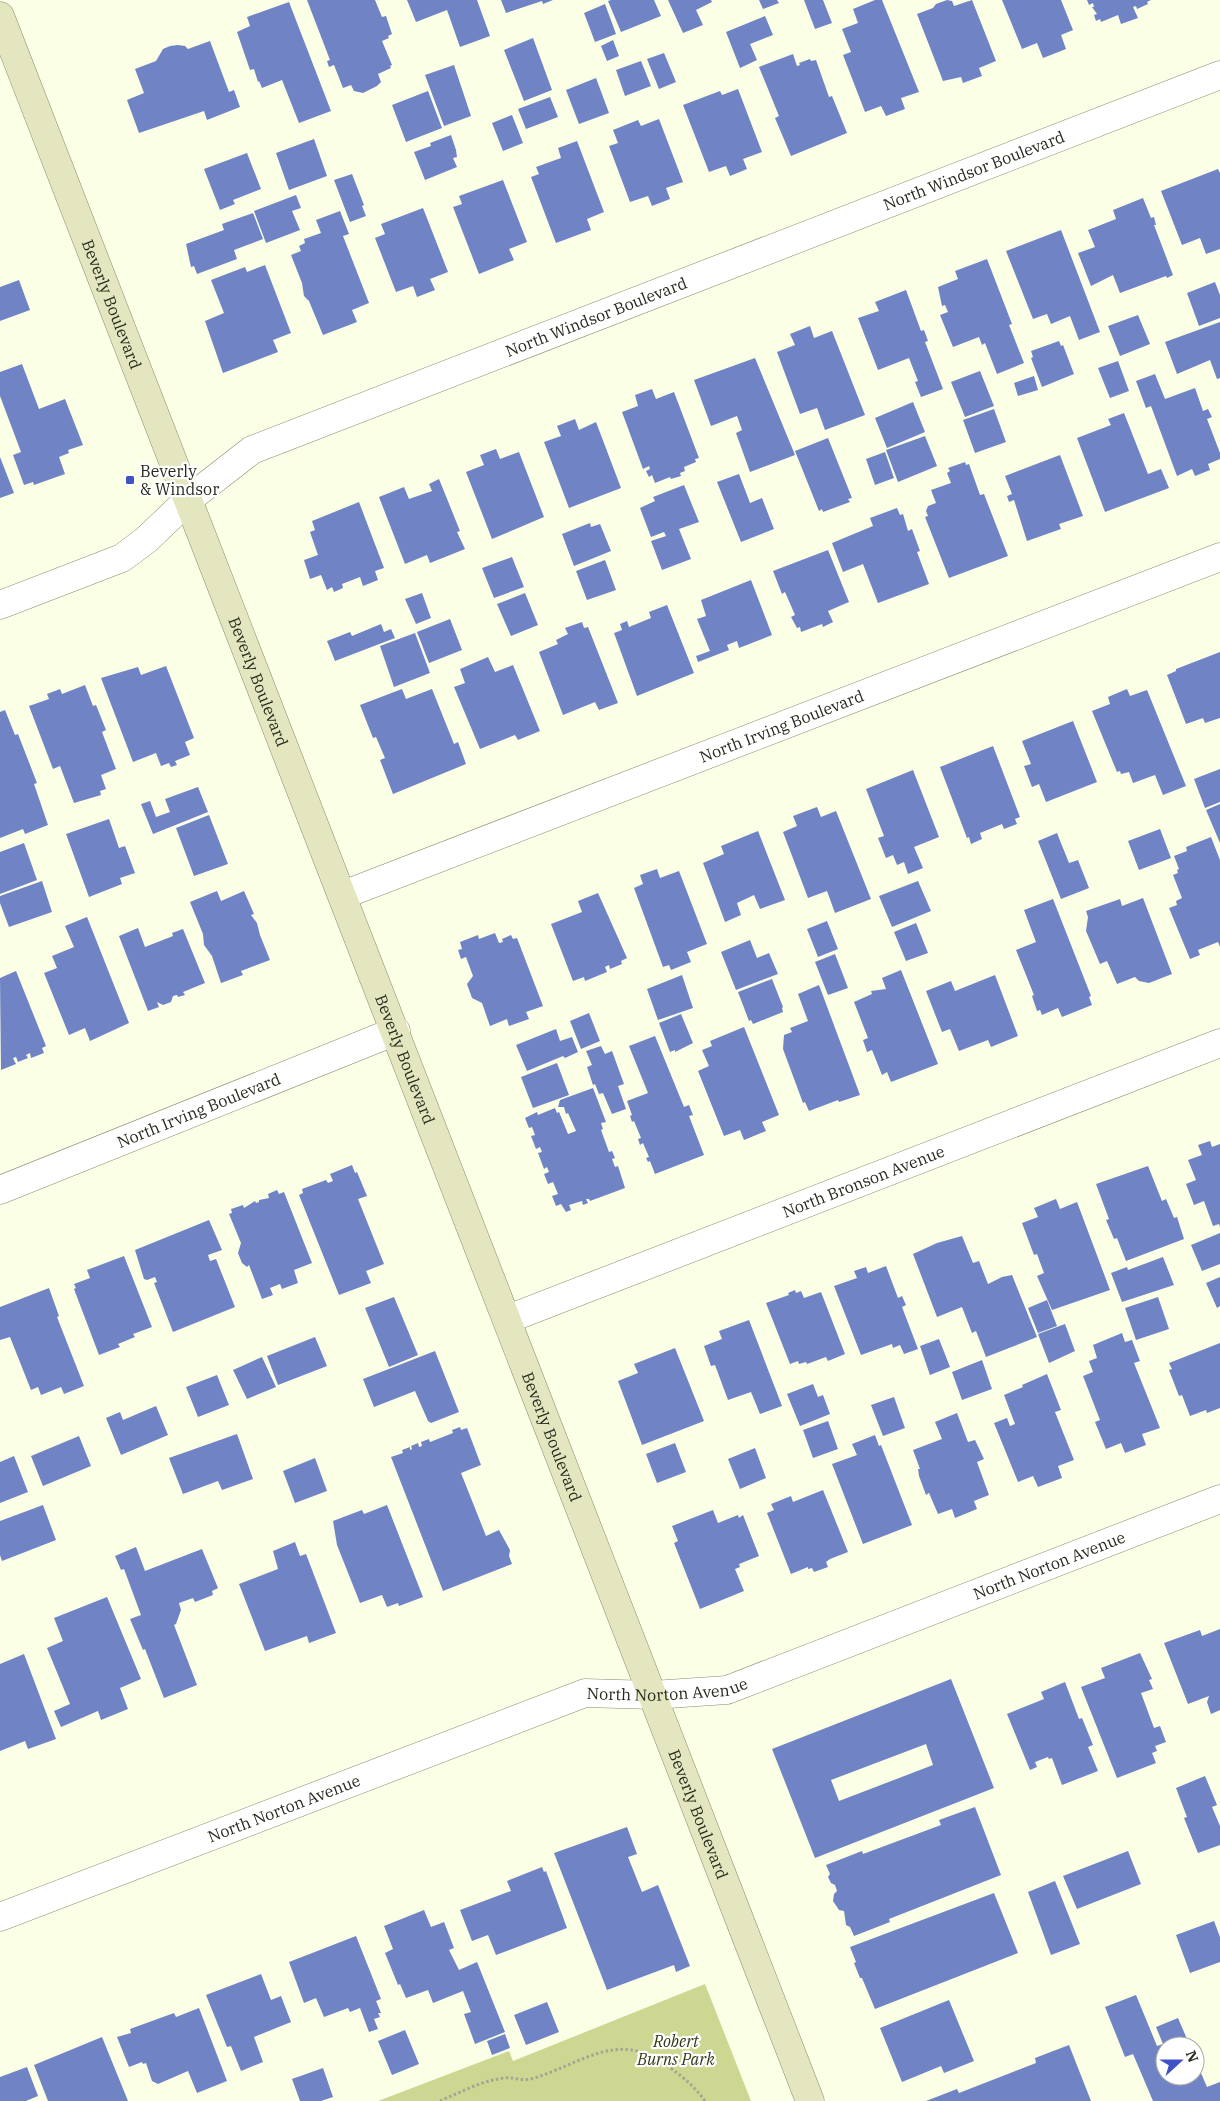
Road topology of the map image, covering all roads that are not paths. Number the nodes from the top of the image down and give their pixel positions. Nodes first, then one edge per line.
1 (0, 16) edge
2 (1220, 75) edge
3 (189, 499) junction
4 (1220, 557) edge
5 (0, 605) edge
6 (343, 895) junction
7 (396, 1031) junction
8 (1220, 1043) edge
9 (0, 1190) edge
10 (508, 1318) junction
11 (1220, 1499) edge
12 (653, 1695) junction
13 (0, 1917) edge
14 (810, 2101) edge

1 - 3 main road, Beverly Boulevard
2 - 3 street, North Windsor Boulevard
3 - 5 street, North Windsor Boulevard
3 - 6 main road, Beverly Boulevard
4 - 6 street, North Irving Boulevard
6 - 7 main road, Beverly Boulevard
7 - 9 street, North Irving Boulevard
7 - 10 main road, Beverly Boulevard
8 - 10 street, North Bronson Avenue
10 - 12 main road, Beverly Boulevard
11 - 12 street, North Norton Avenue
12 - 13 street, North Norton Avenue
12 - 14 main road, Beverly Boulevard

